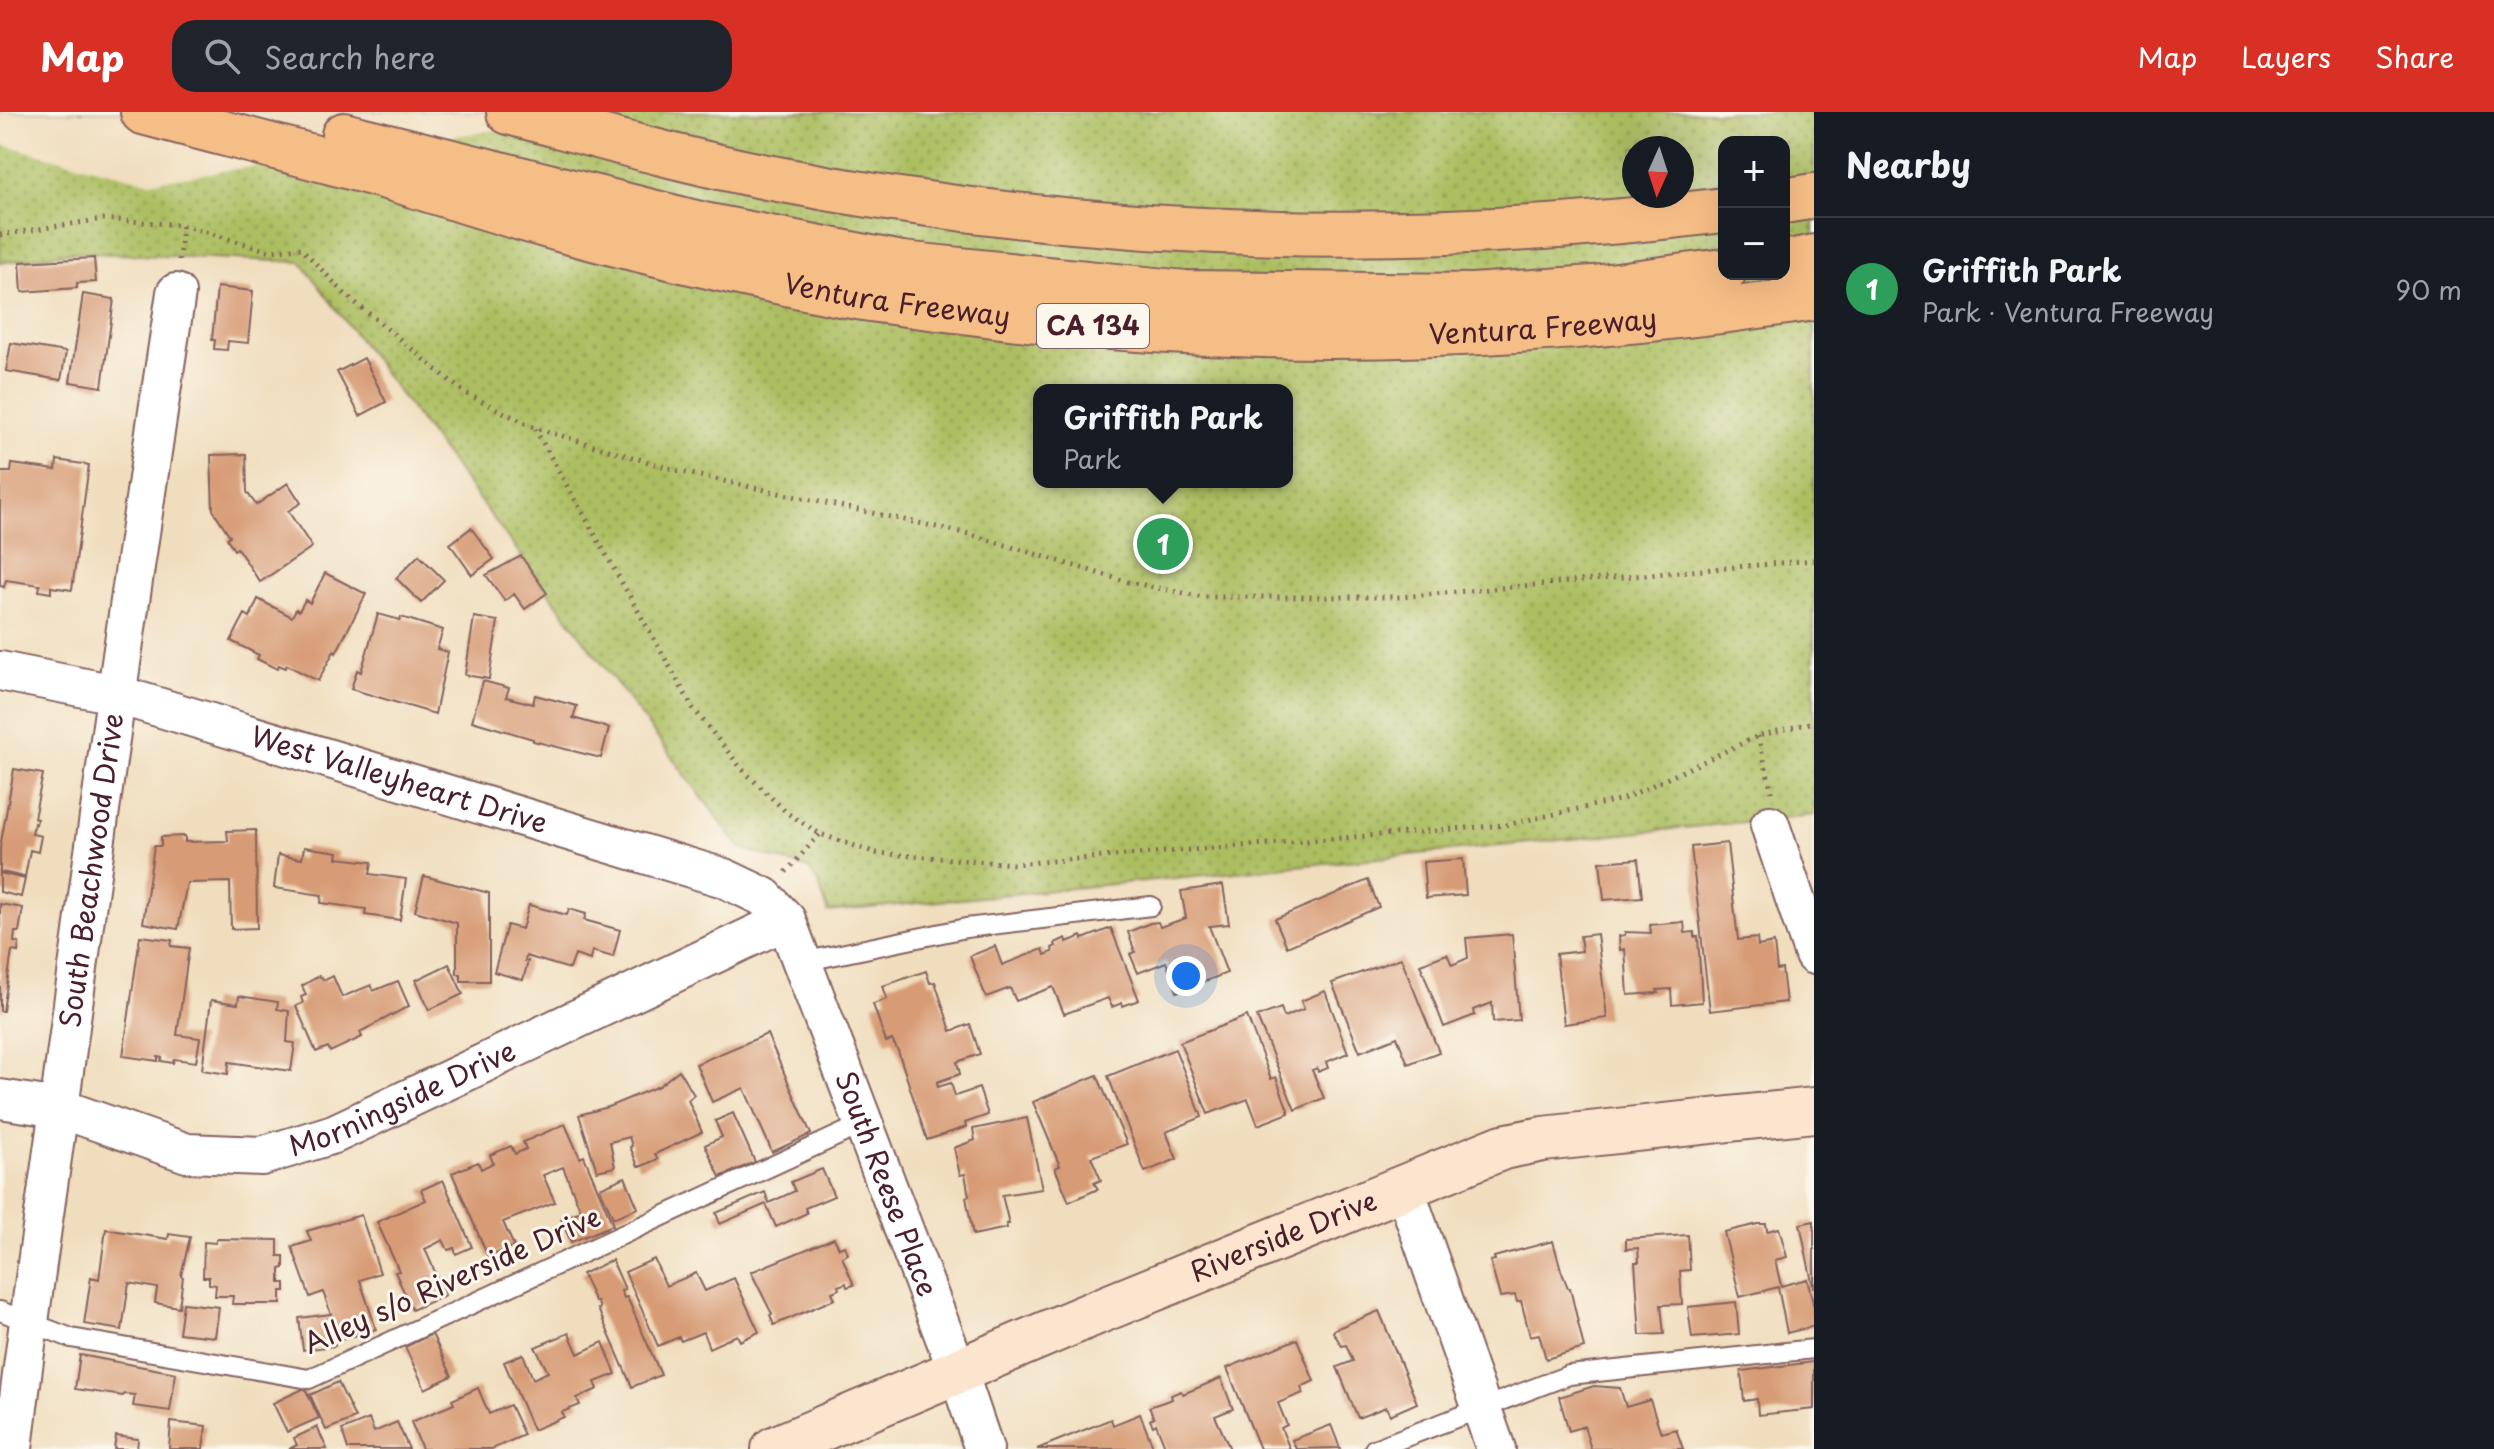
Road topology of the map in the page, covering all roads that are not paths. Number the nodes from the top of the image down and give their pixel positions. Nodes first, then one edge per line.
1 (143, 112) edge
2 (259, 112) edge
3 (361, 112) edge
4 (509, 112) edge
5 (1814, 196) edge
6 (1790, 200) edge
7 (1718, 211) edge
8 (1814, 232) edge
9 (1790, 235) edge
10 (1718, 245) edge
11 (1814, 257) edge
12 (1790, 262) edge
13 (1718, 272) edge
14 (176, 293) dead end
15 (1814, 298) edge
16 (0, 671) edge
17 (115, 694) junction
18 (1770, 825) road end
19 (1151, 906) dead end
20 (775, 909) junction
21 (1814, 955) edge
22 (802, 962) junction
23 (0, 1099) edge
24 (59, 1108) junction
25 (1814, 1110) edge
26 (863, 1124) junction
27 (1404, 1187) junction
28 (13, 1316) edge
29 (1814, 1349) edge
30 (958, 1372) junction
31 (1483, 1408) junction
32 (13, 1449) edge
33 (774, 1449) edge
34 (984, 1449) edge
35 (1374, 1449) edge
36 (1496, 1449) edge

1 - 15 highway, Ventura Freeway / CA 134
2 - 13 highway
3 - 10 highway
4 - 7 highway
5 - 6 highway
8 - 9 highway
11 - 12 highway
14 - 17 street, South Beachwood Drive
16 - 17 street, West Valleyheart Drive
17 - 20 street, West Valleyheart Drive
17 - 24 street, South Beachwood Drive
18 - 21 street
19 - 22 lane
20 - 22 street, South Reese Place
20 - 24 street, Morningside Drive
22 - 26 street, South Reese Place
23 - 24 street, Morningside Drive
24 - 28 street, South Beachwood Drive
25 - 27 main road, Riverside Drive
26 - 28 lane, Alley s/o Riverside Drive
26 - 30 street, South Reese Place
27 - 30 main road, Riverside Drive
27 - 31 street
28 - 32 street, South Beachwood Drive
29 - 31 lane
30 - 33 main road, Riverside Drive
30 - 34 street, South Reese Place
31 - 35 lane
31 - 36 street

